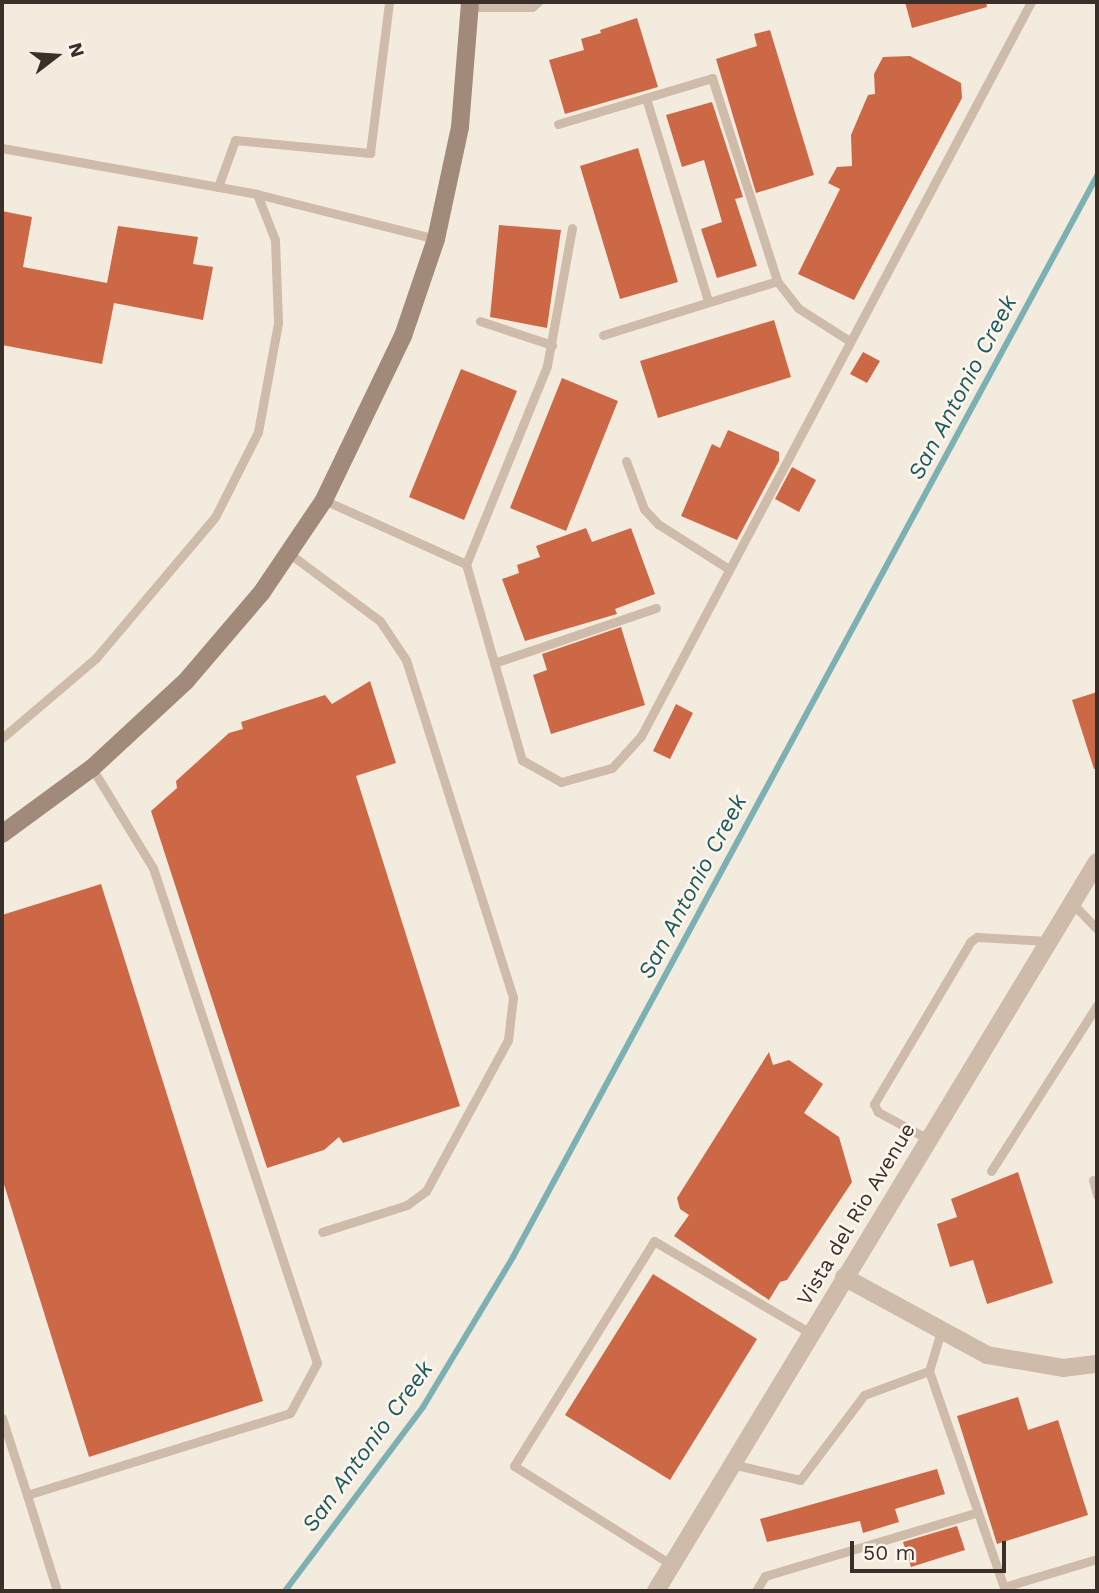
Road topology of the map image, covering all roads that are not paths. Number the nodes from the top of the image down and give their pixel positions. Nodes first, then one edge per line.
1 (389, 2) edge
2 (538, 2) edge
3 (1031, 2) edge
4 (470, 4) edge
5 (646, 98) junction
6 (558, 124) dead end
7 (2, 148) edge
8 (218, 187) junction
9 (257, 194) junction
10 (572, 228) dead end
11 (436, 239) junction
12 (777, 281) junction
13 (708, 302) junction
14 (480, 321) dead end
15 (603, 335) dead end
16 (848, 341) junction
17 (552, 345) junction
18 (626, 461) dead end
19 (324, 500) junction
20 (290, 554) junction
21 (466, 564) junction
22 (729, 569) junction
23 (656, 608) dead end
24 (494, 663) junction
25 (2, 738) edge
26 (92, 768) junction
27 (2, 834) edge
28 (1097, 862) edge
29 (1072, 903) junction
30 (1097, 929) edge
31 (1049, 941) junction
32 (1097, 1005) edge
33 (928, 1139) junction
34 (990, 1171) dead end
35 (1093, 1180) dead end
36 (1097, 1195) edge
37 (322, 1232) dead end
38 (844, 1277) junction
39 (941, 1331) junction
40 (810, 1333) junction
41 (1097, 1364) edge
42 (929, 1371) junction
43 (2, 1418) edge
44 (732, 1464) junction
45 (27, 1495) junction
46 (978, 1512) junction
47 (1097, 1559) edge
48 (672, 1565) junction
49 (57, 1591) edge
50 (656, 1591) edge
51 (756, 1591) edge

1 - 8 lane
2 - 4 lane
3 - 16 lane
4 - 11 street
5 - 6 lane
5 - 12 lane
5 - 13 lane
7 - 8 lane
8 - 9 lane
9 - 11 lane
9 - 25 lane
10 - 17 lane
11 - 19 street
12 - 13 lane
12 - 16 lane
13 - 15 lane
14 - 17 lane
16 - 22 lane
17 - 21 lane
18 - 22 lane
19 - 20 street
19 - 21 lane
20 - 26 street
20 - 37 lane
21 - 24 lane
22 - 24 lane
23 - 24 lane
26 - 27 street
26 - 45 lane
28 - 29 street, Vista del Rio Avenue
29 - 30 lane
29 - 31 street, Vista del Rio Avenue
31 - 33 street, Vista del Rio Avenue
31 - 33 lane
32 - 34 lane
33 - 38 street, Vista del Rio Avenue
35 - 36 lane
38 - 39 street
38 - 40 street, Vista del Rio Avenue
39 - 41 street
39 - 42 lane
40 - 44 street, Vista del Rio Avenue
40 - 48 lane
42 - 44 lane
42 - 46 lane
43 - 45 lane
44 - 48 street, Vista del Rio Avenue
45 - 49 lane
46 - 47 lane
46 - 51 lane
48 - 50 street, Vista del Rio Avenue

